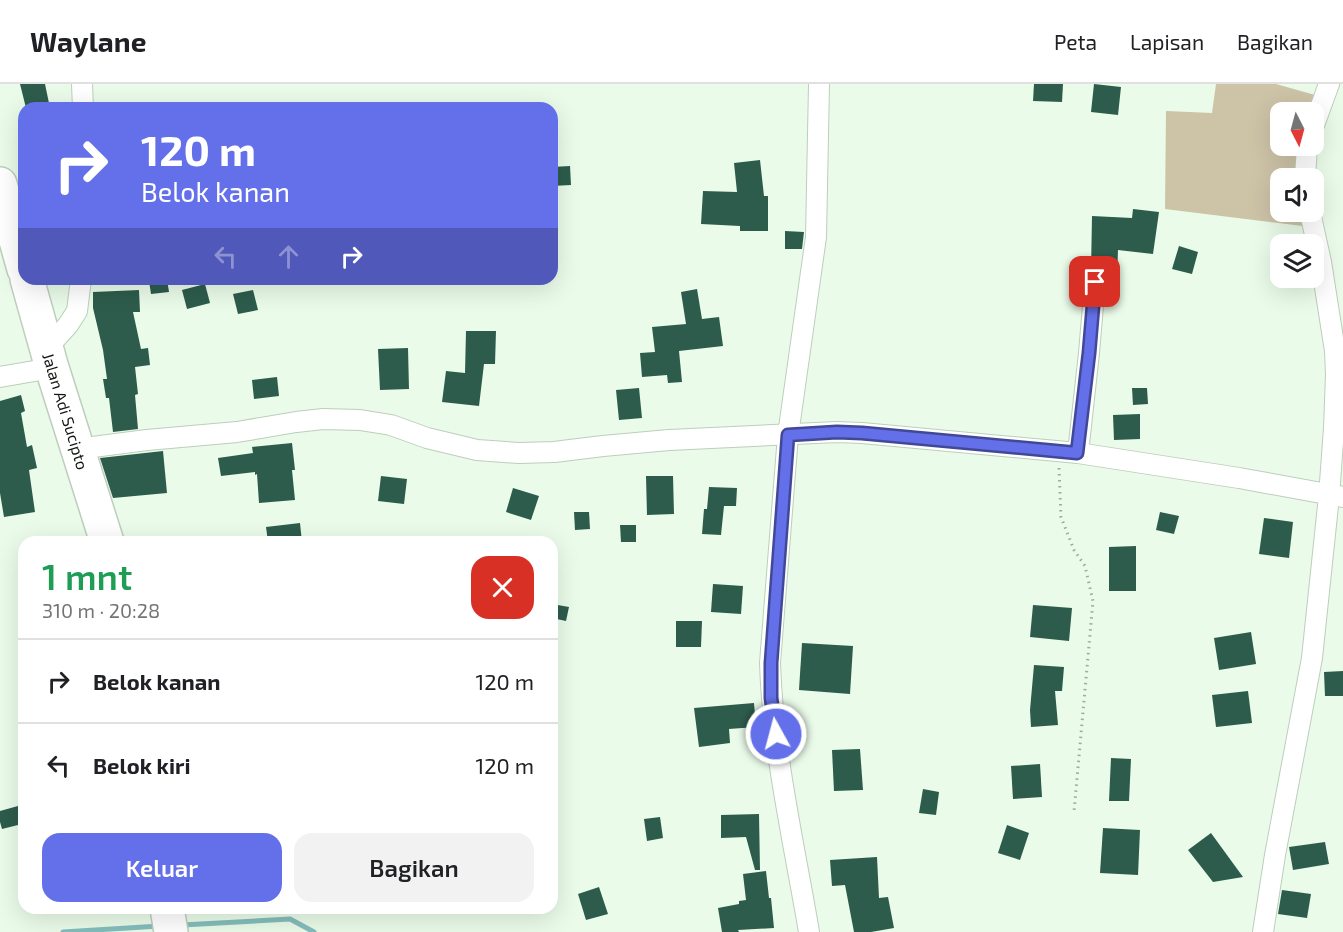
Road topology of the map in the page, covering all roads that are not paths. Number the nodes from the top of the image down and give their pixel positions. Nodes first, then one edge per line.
1 (82, 84) edge
2 (819, 84) edge
3 (1329, 84) edge
4 (83, 102) edge
5 (1322, 102) edge
6 (0, 184) edge
7 (1312, 222) edge
8 (18, 247) edge
9 (1095, 282) dead end
10 (29, 285) edge
11 (80, 285) edge
12 (49, 358) junction
13 (0, 377) edge
14 (788, 435) junction
15 (77, 449) junction
16 (1068, 453) junction
17 (1336, 497) edge
18 (105, 536) edge
19 (809, 932) edge
20 (1263, 932) edge

1 - 4 street
2 - 14 street
3 - 5 street
6 - 8 highway
7 - 17 street
9 - 16 street
10 - 12 highway, Jalan Adi Sucipto
11 - 12 street
12 - 13 street
12 - 15 highway, Jalan Adi Sucipto
14 - 15 street
14 - 16 street
14 - 19 street
15 - 18 highway, Jalan Adi Sucipto
16 - 17 street
17 - 20 street

